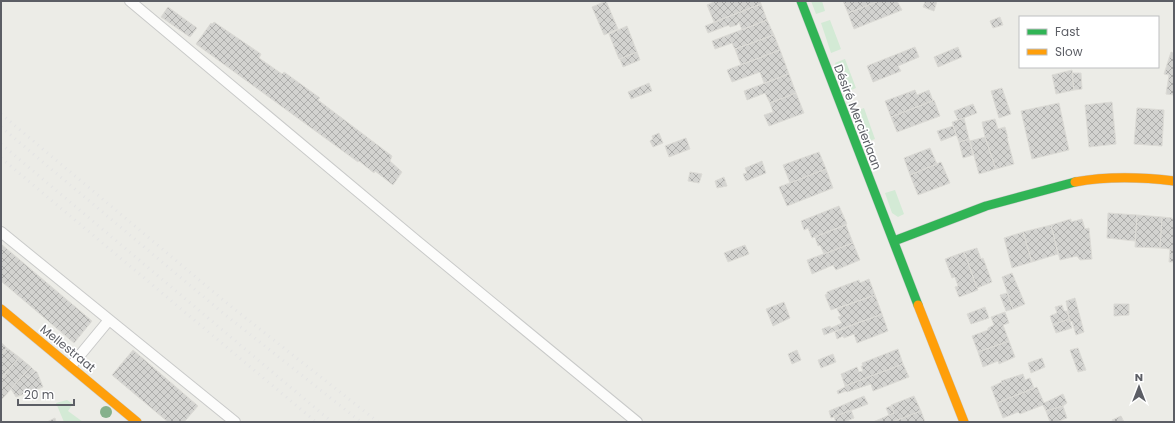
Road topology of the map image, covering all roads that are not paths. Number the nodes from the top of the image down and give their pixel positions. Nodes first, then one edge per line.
1 (130, 1) edge
2 (801, 1) edge
3 (1174, 181) edge
4 (1, 232) edge
5 (894, 241) junction
6 (1, 309) edge
7 (109, 320) junction
8 (72, 366) junction
9 (137, 422) edge
10 (235, 422) edge
11 (637, 422) edge
12 (964, 422) edge

1 - 11 lane
2 - 5 street, Désiré Mercierlaan
3 - 5 street
4 - 7 lane
5 - 12 street, Désiré Mercierlaan
6 - 8 street, Mellestraat
7 - 8 lane
7 - 10 lane
8 - 9 street, Mellestraat

